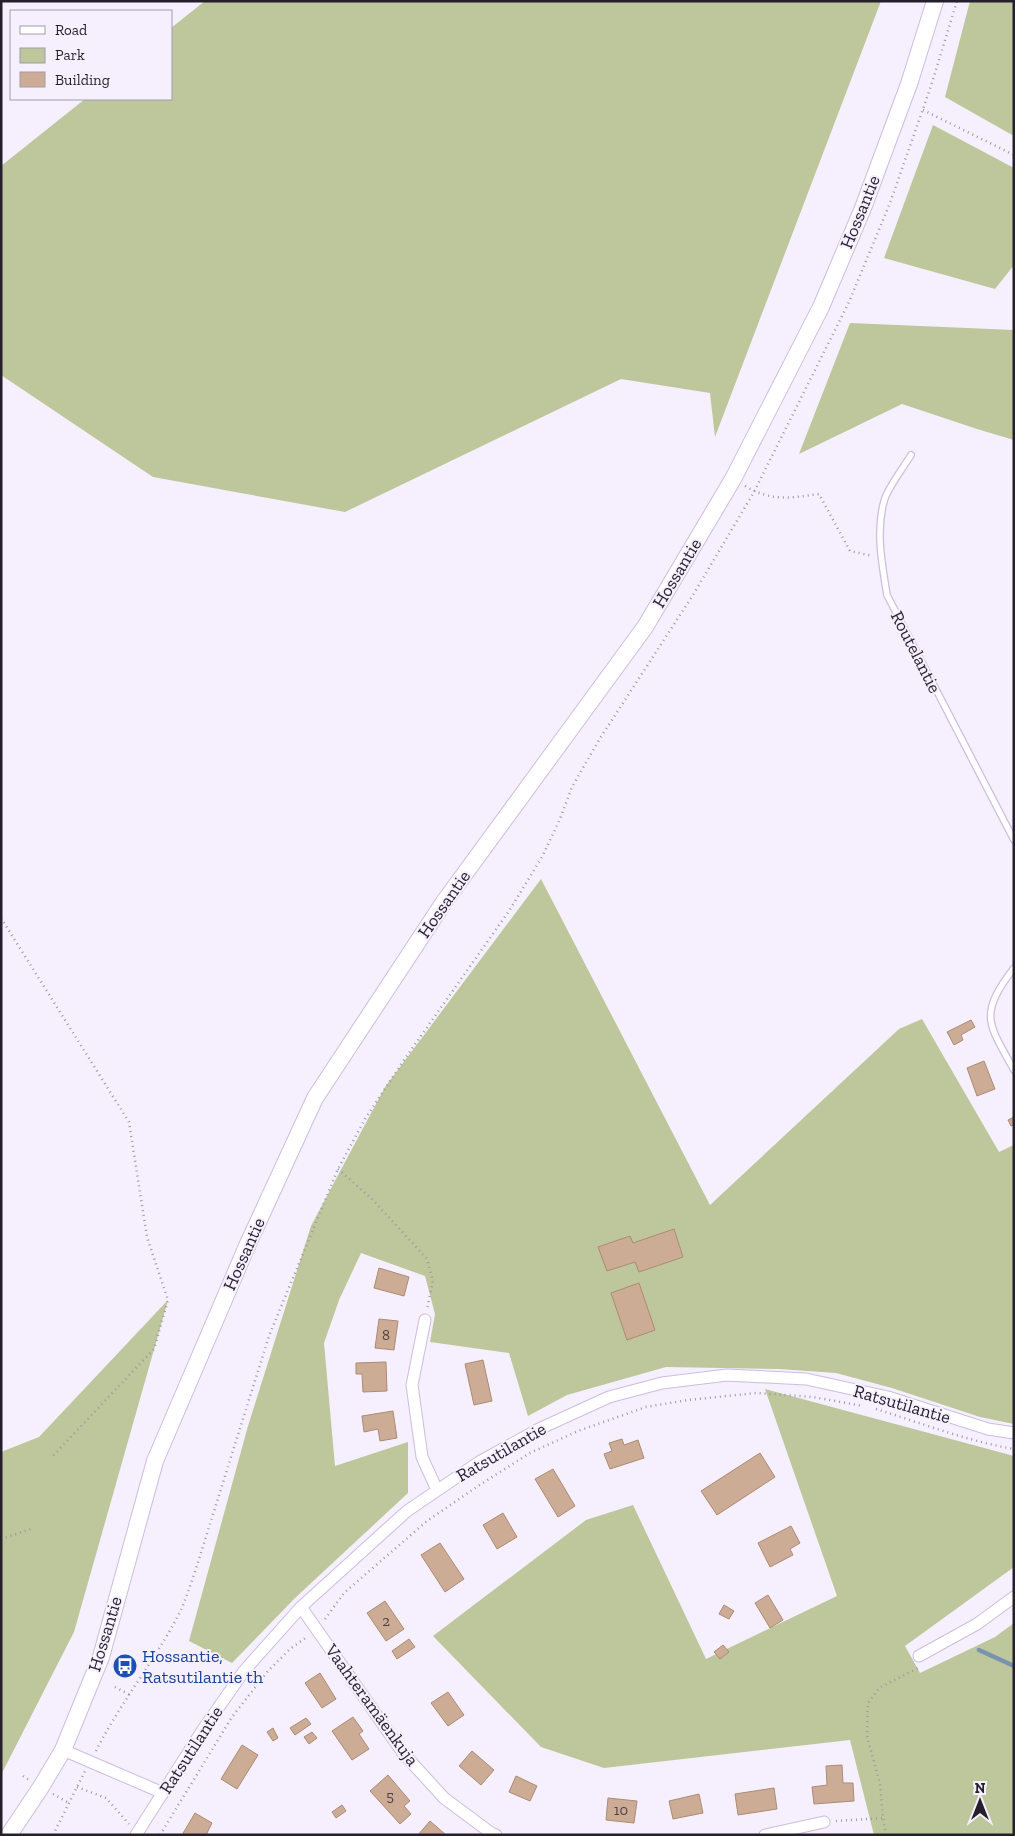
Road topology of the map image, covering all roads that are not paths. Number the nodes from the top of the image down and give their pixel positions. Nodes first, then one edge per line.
1 (935, 1) edge
2 (911, 455) dead end
3 (1014, 840) edge
4 (1014, 968) edge
5 (1014, 1070) edge
6 (425, 1320) road end
7 (1014, 1433) edge
8 (437, 1490) junction
9 (1014, 1597) edge
10 (301, 1607) junction
11 (919, 1656) dead end
12 (62, 1750) junction
13 (163, 1793) junction
14 (824, 1822) road end
15 (133, 1831) edge
16 (493, 1834) edge
17 (9, 1835) edge
18 (765, 1835) edge

1 - 12 main road, Hossantie
2 - 3 lane, Routelantie
4 - 5 lane
6 - 8 street
7 - 8 street, Ratsutilantie
8 - 10 street, Ratsutilantie
9 - 11 street
10 - 13 street, Ratsutilantie
10 - 16 street, Vaahteramäenkuja
12 - 13 street
12 - 17 main road, Hossantie
13 - 15 street, Ratsutilantie
14 - 18 street

